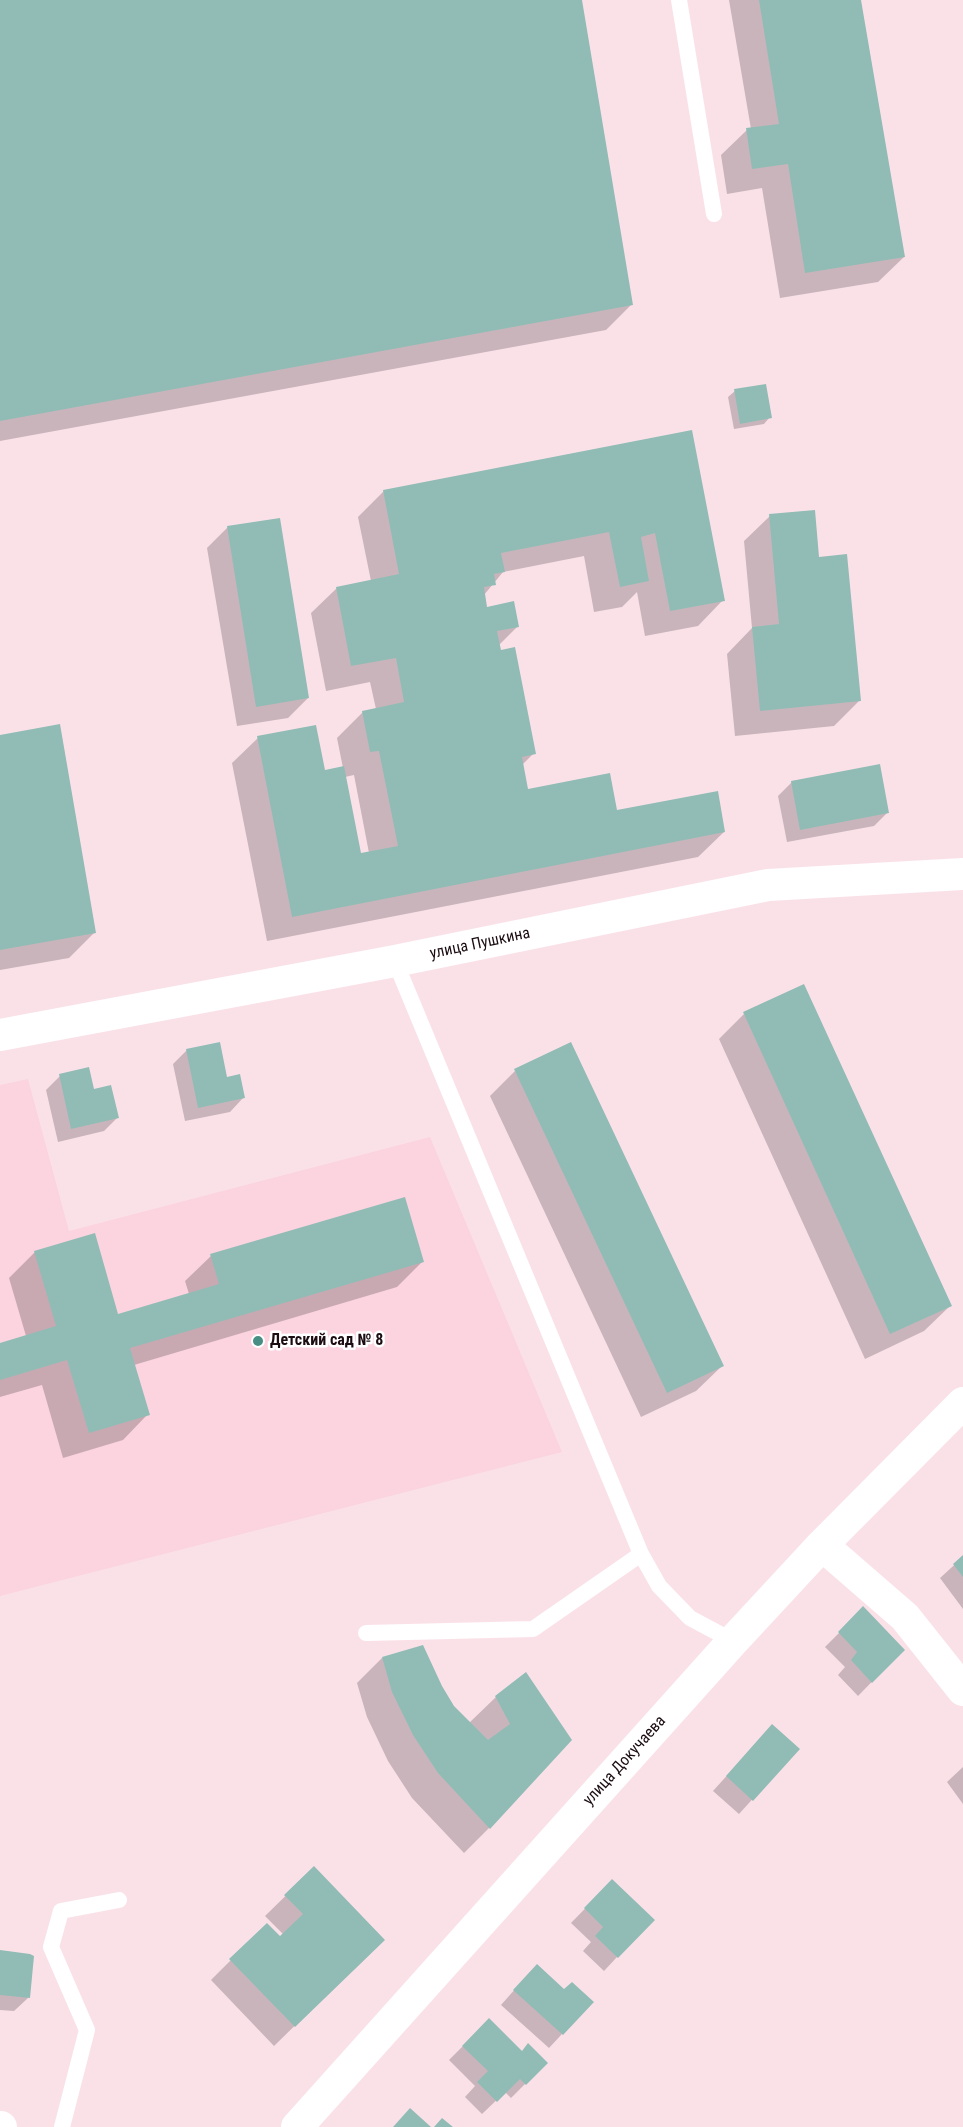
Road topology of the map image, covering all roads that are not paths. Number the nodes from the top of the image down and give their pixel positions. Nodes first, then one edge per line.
1 (680, 0) edge
2 (714, 214) dead end
3 (963, 874) edge
4 (395, 961) junction
5 (0, 1035) edge
6 (963, 1403) edge
7 (822, 1545) junction
8 (640, 1554) junction
9 (366, 1633) dead end
10 (733, 1641) junction
11 (963, 1690) edge
12 (119, 1900) dead end
13 (62, 2127) edge
14 (297, 2127) edge

1 - 2 lane
3 - 4 street, улица Пушкина
4 - 5 street, улица Пушкина
4 - 8 lane
6 - 7 street, улица Докучаева
7 - 10 street, улица Докучаева
7 - 11 street
8 - 9 lane
8 - 10 lane
10 - 14 street, улица Докучаева
12 - 13 lane

